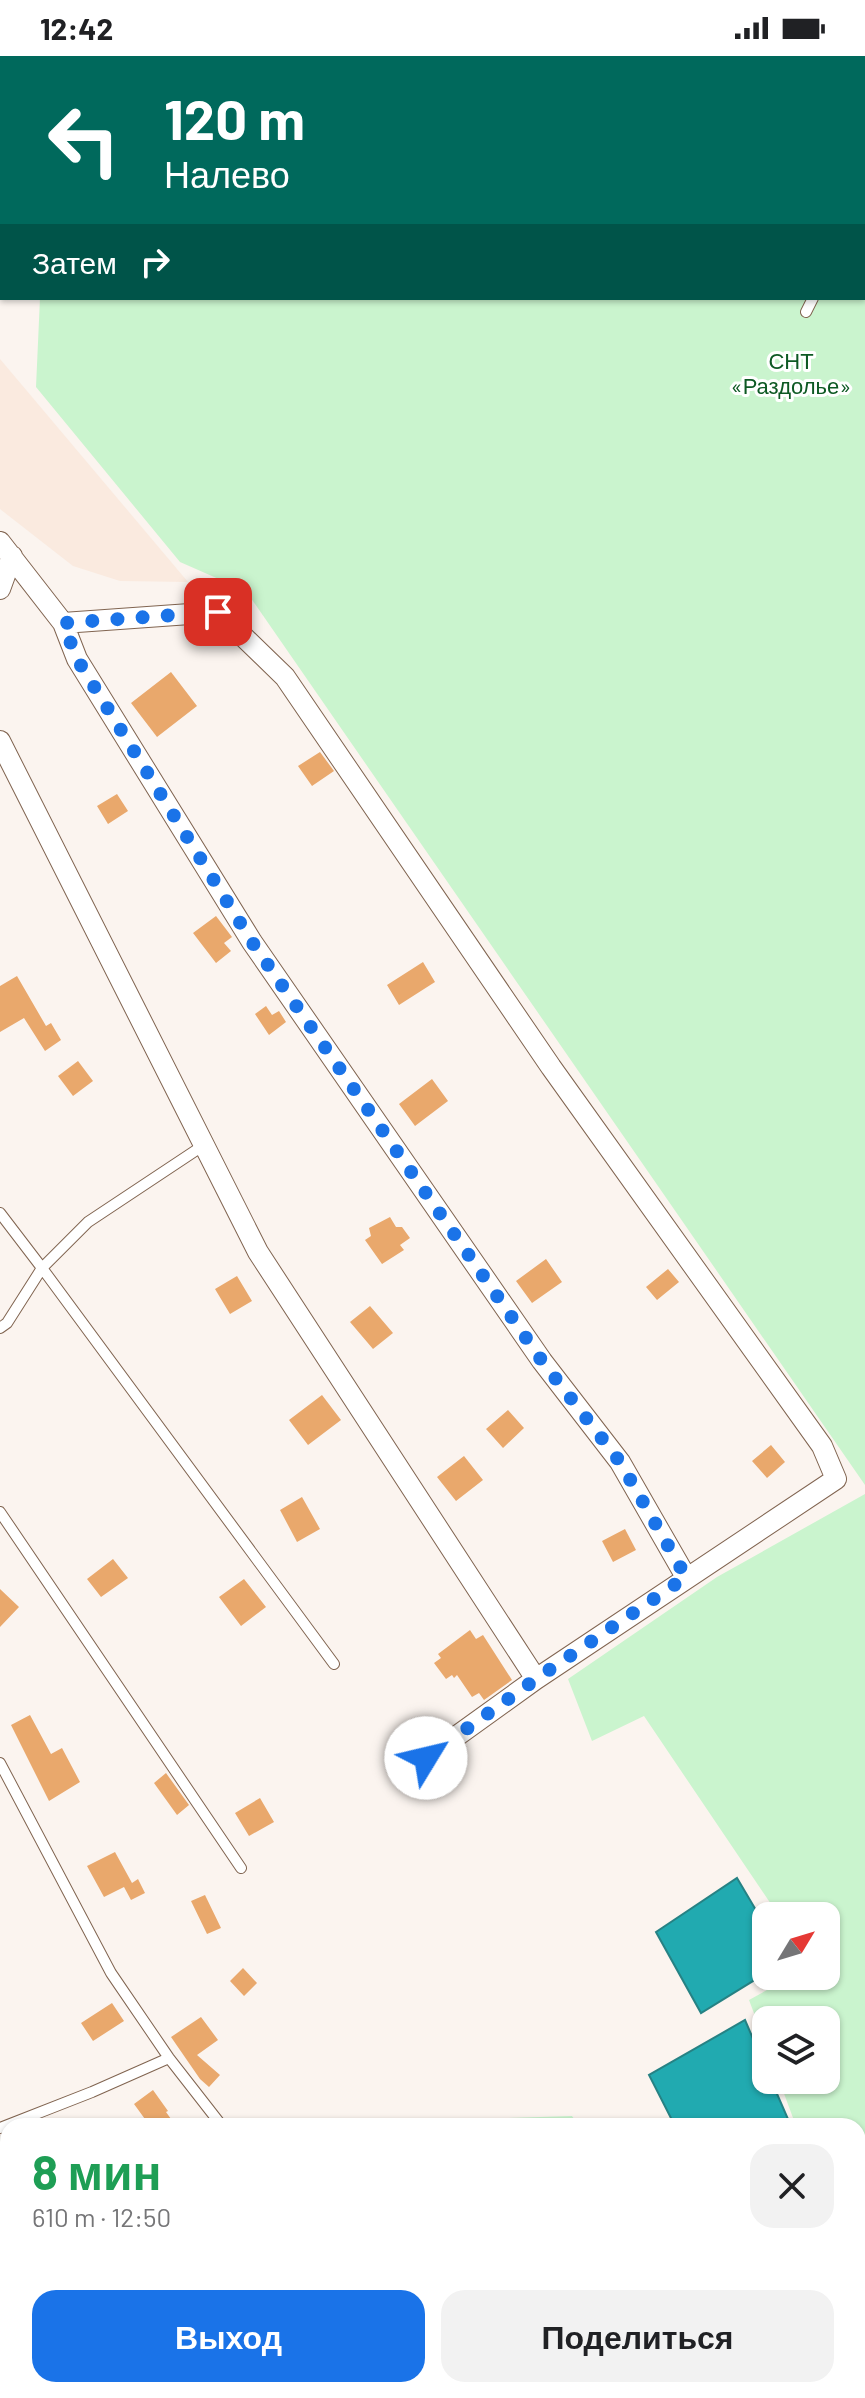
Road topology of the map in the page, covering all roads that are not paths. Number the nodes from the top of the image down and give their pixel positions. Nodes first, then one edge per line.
1 (812, 300) edge
2 (806, 312) dead end
3 (6, 549) edge
4 (0, 589) edge
5 (63, 623) junction
6 (0, 741) edge
7 (204, 1145) junction
8 (0, 1213) edge
9 (42, 1268) junction
10 (0, 1328) edge
11 (0, 1512) edge
12 (686, 1577) junction
13 (334, 1664) dead end
14 (536, 1679) junction
15 (0, 1763) edge
16 (404, 1774) dead end
17 (241, 1868) dead end
18 (169, 2058) junction
19 (26, 2118) edge
20 (216, 2118) edge

1 - 2 lane
3 - 4 street
3 - 5 street
5 - 12 street
5 - 12 street
6 - 7 street
7 - 9 lane
7 - 14 street
8 - 9 lane
9 - 10 lane
9 - 13 lane
11 - 17 lane
12 - 14 street
14 - 16 street
15 - 18 lane
18 - 19 lane
18 - 20 lane

